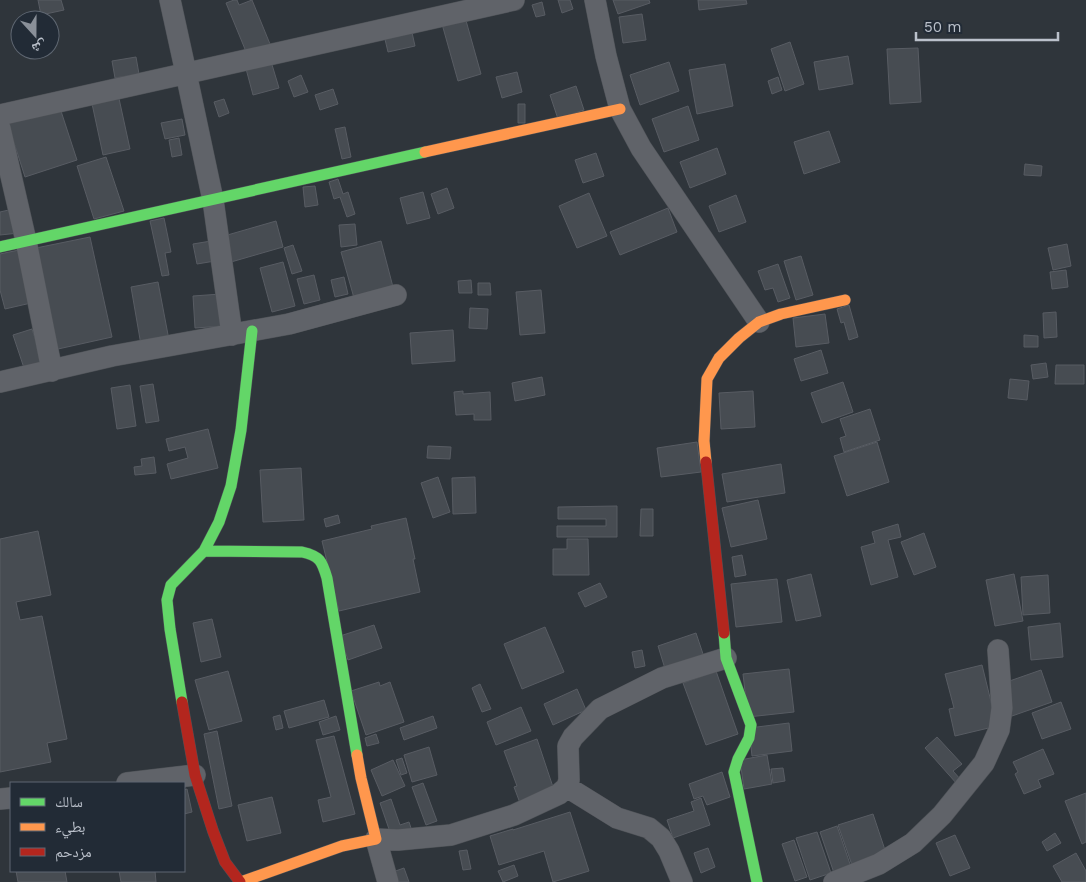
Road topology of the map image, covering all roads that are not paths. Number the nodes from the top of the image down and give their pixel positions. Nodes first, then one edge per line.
1 (170, 0) edge
2 (514, 0) edge
3 (595, 0) edge
4 (186, 72) junction
5 (620, 109) junction
6 (0, 115) edge
7 (0, 128) edge
8 (213, 200) junction
9 (26, 241) junction
10 (0, 247) edge
11 (396, 295) dead end
12 (845, 300) dead end
13 (759, 322) junction
14 (242, 333) junction
15 (52, 371) junction
16 (0, 382) edge
17 (204, 551) junction
18 (998, 650) dead end
19 (726, 658) junction
20 (195, 775) junction
21 (136, 782) edge
22 (566, 787) junction
23 (376, 840) junction
24 (241, 882) edge
25 (388, 882) edge
26 (682, 882) edge
27 (757, 882) edge
28 (834, 882) edge

1 - 4 street
2 - 4 street
3 - 5 street
4 - 6 street
4 - 8 street
5 - 8 street
5 - 13 street
7 - 9 street
8 - 9 street
8 - 14 street
9 - 10 street
9 - 15 street
11 - 14 street
12 - 13 street
13 - 19 street
14 - 15 street
14 - 17 street
15 - 16 street
17 - 20 street
17 - 23 street
18 - 28 street
19 - 22 street
19 - 27 street
20 - 21 street
20 - 24 street
22 - 23 street
22 - 26 street
23 - 24 street
23 - 25 street

